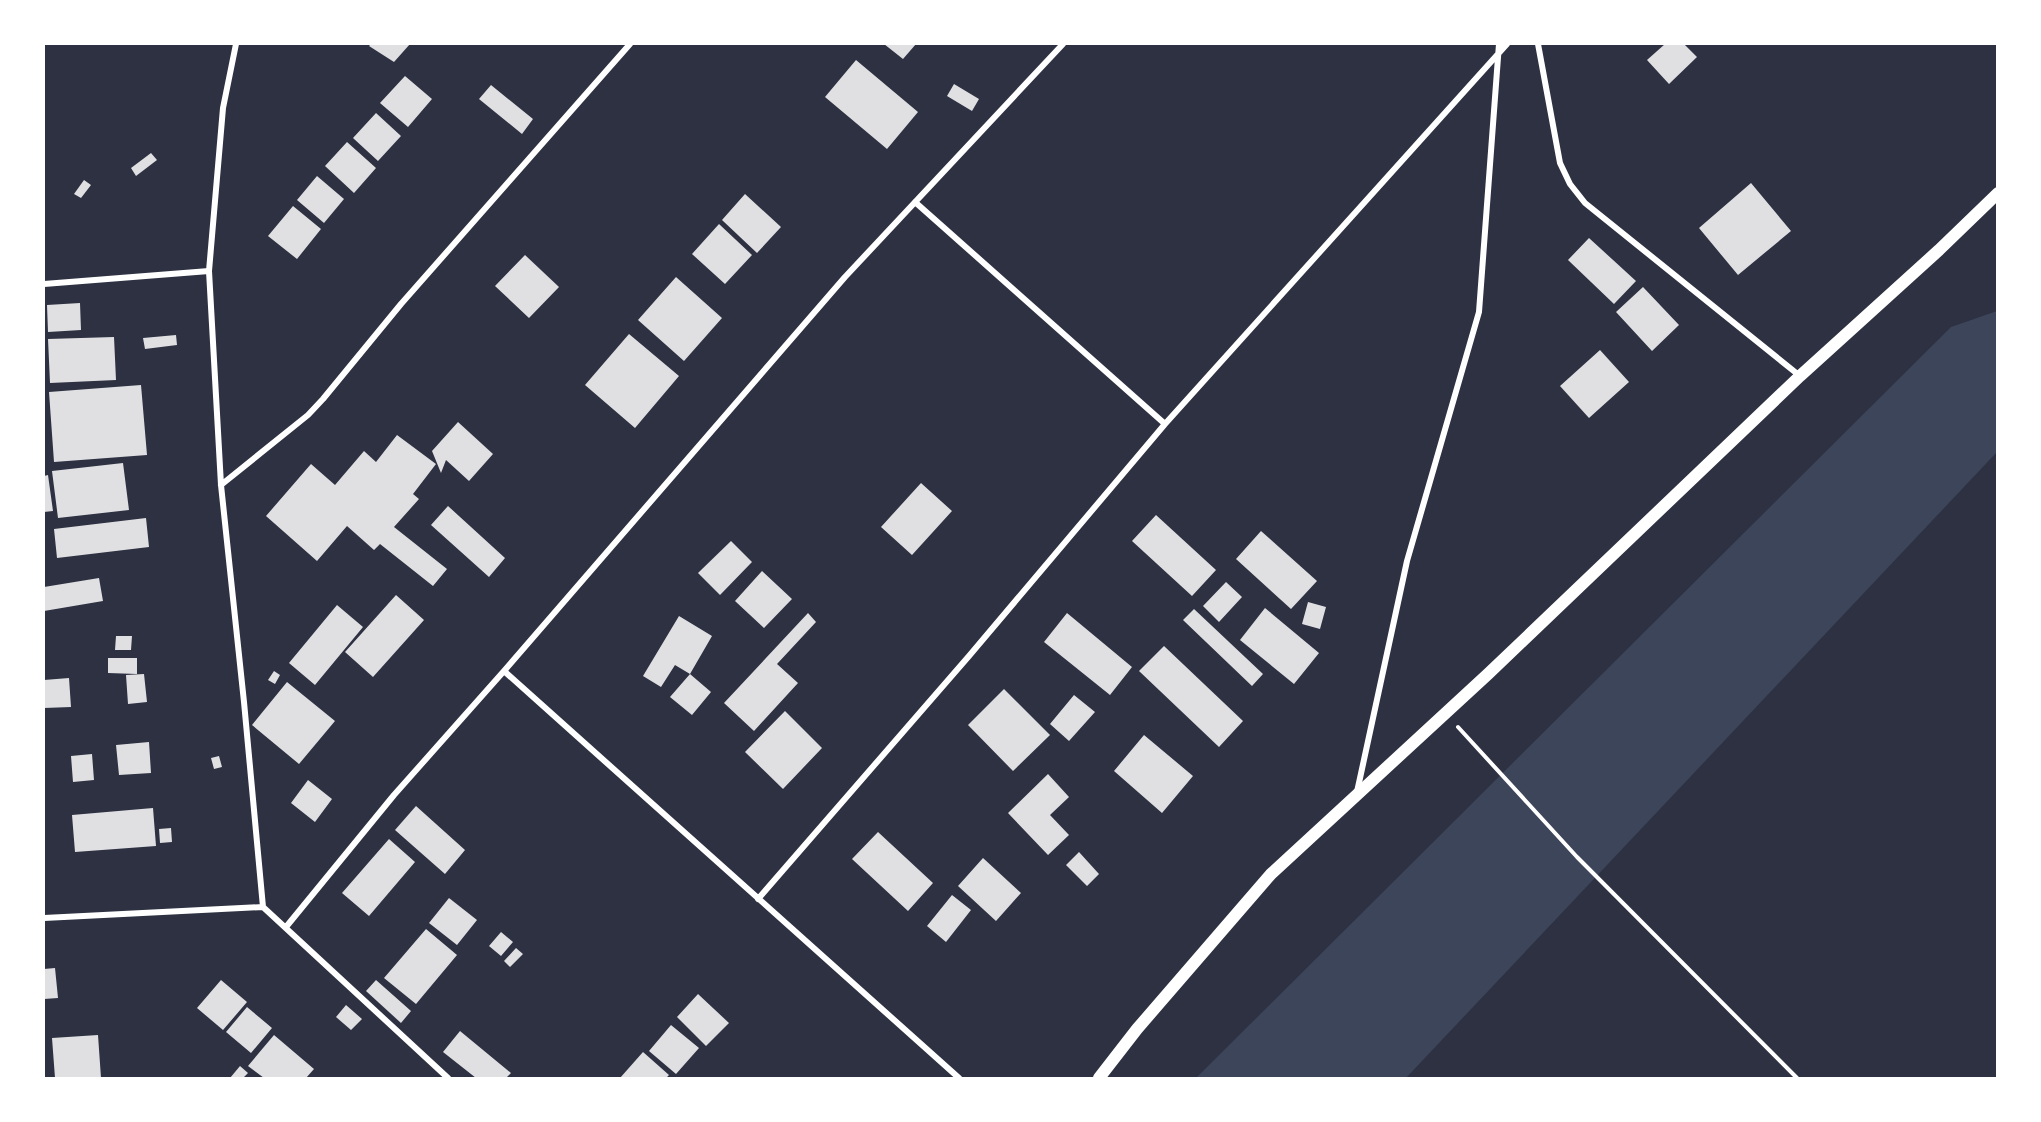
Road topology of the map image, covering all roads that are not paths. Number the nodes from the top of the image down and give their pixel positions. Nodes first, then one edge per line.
1 (236, 44) edge
2 (630, 44) edge
3 (1063, 44) edge
4 (1499, 44) edge
5 (1507, 44) edge
6 (1538, 44) edge
7 (1498, 53) junction
8 (1998, 193) edge
9 (915, 202) junction
10 (208, 271) junction
11 (44, 284) edge
12 (1800, 376) junction
13 (1165, 424) junction
14 (220, 485) junction
15 (504, 671) junction
16 (1357, 795) junction
17 (758, 898) junction
18 (263, 907) junction
19 (44, 918) edge
20 (286, 927) junction
21 (448, 1078) edge
22 (959, 1078) edge
23 (1099, 1078) edge

1 - 10 street
2 - 14 street
3 - 9 street
4 - 7 street
5 - 7 street
6 - 12 street
7 - 13 street
7 - 16 street
8 - 12 main road
9 - 13 street
9 - 15 street
10 - 11 street
10 - 14 street
12 - 16 main road
13 - 17 street
14 - 18 street
15 - 17 street
15 - 20 street
16 - 23 main road
17 - 22 street
18 - 19 street
18 - 20 street
20 - 21 street

